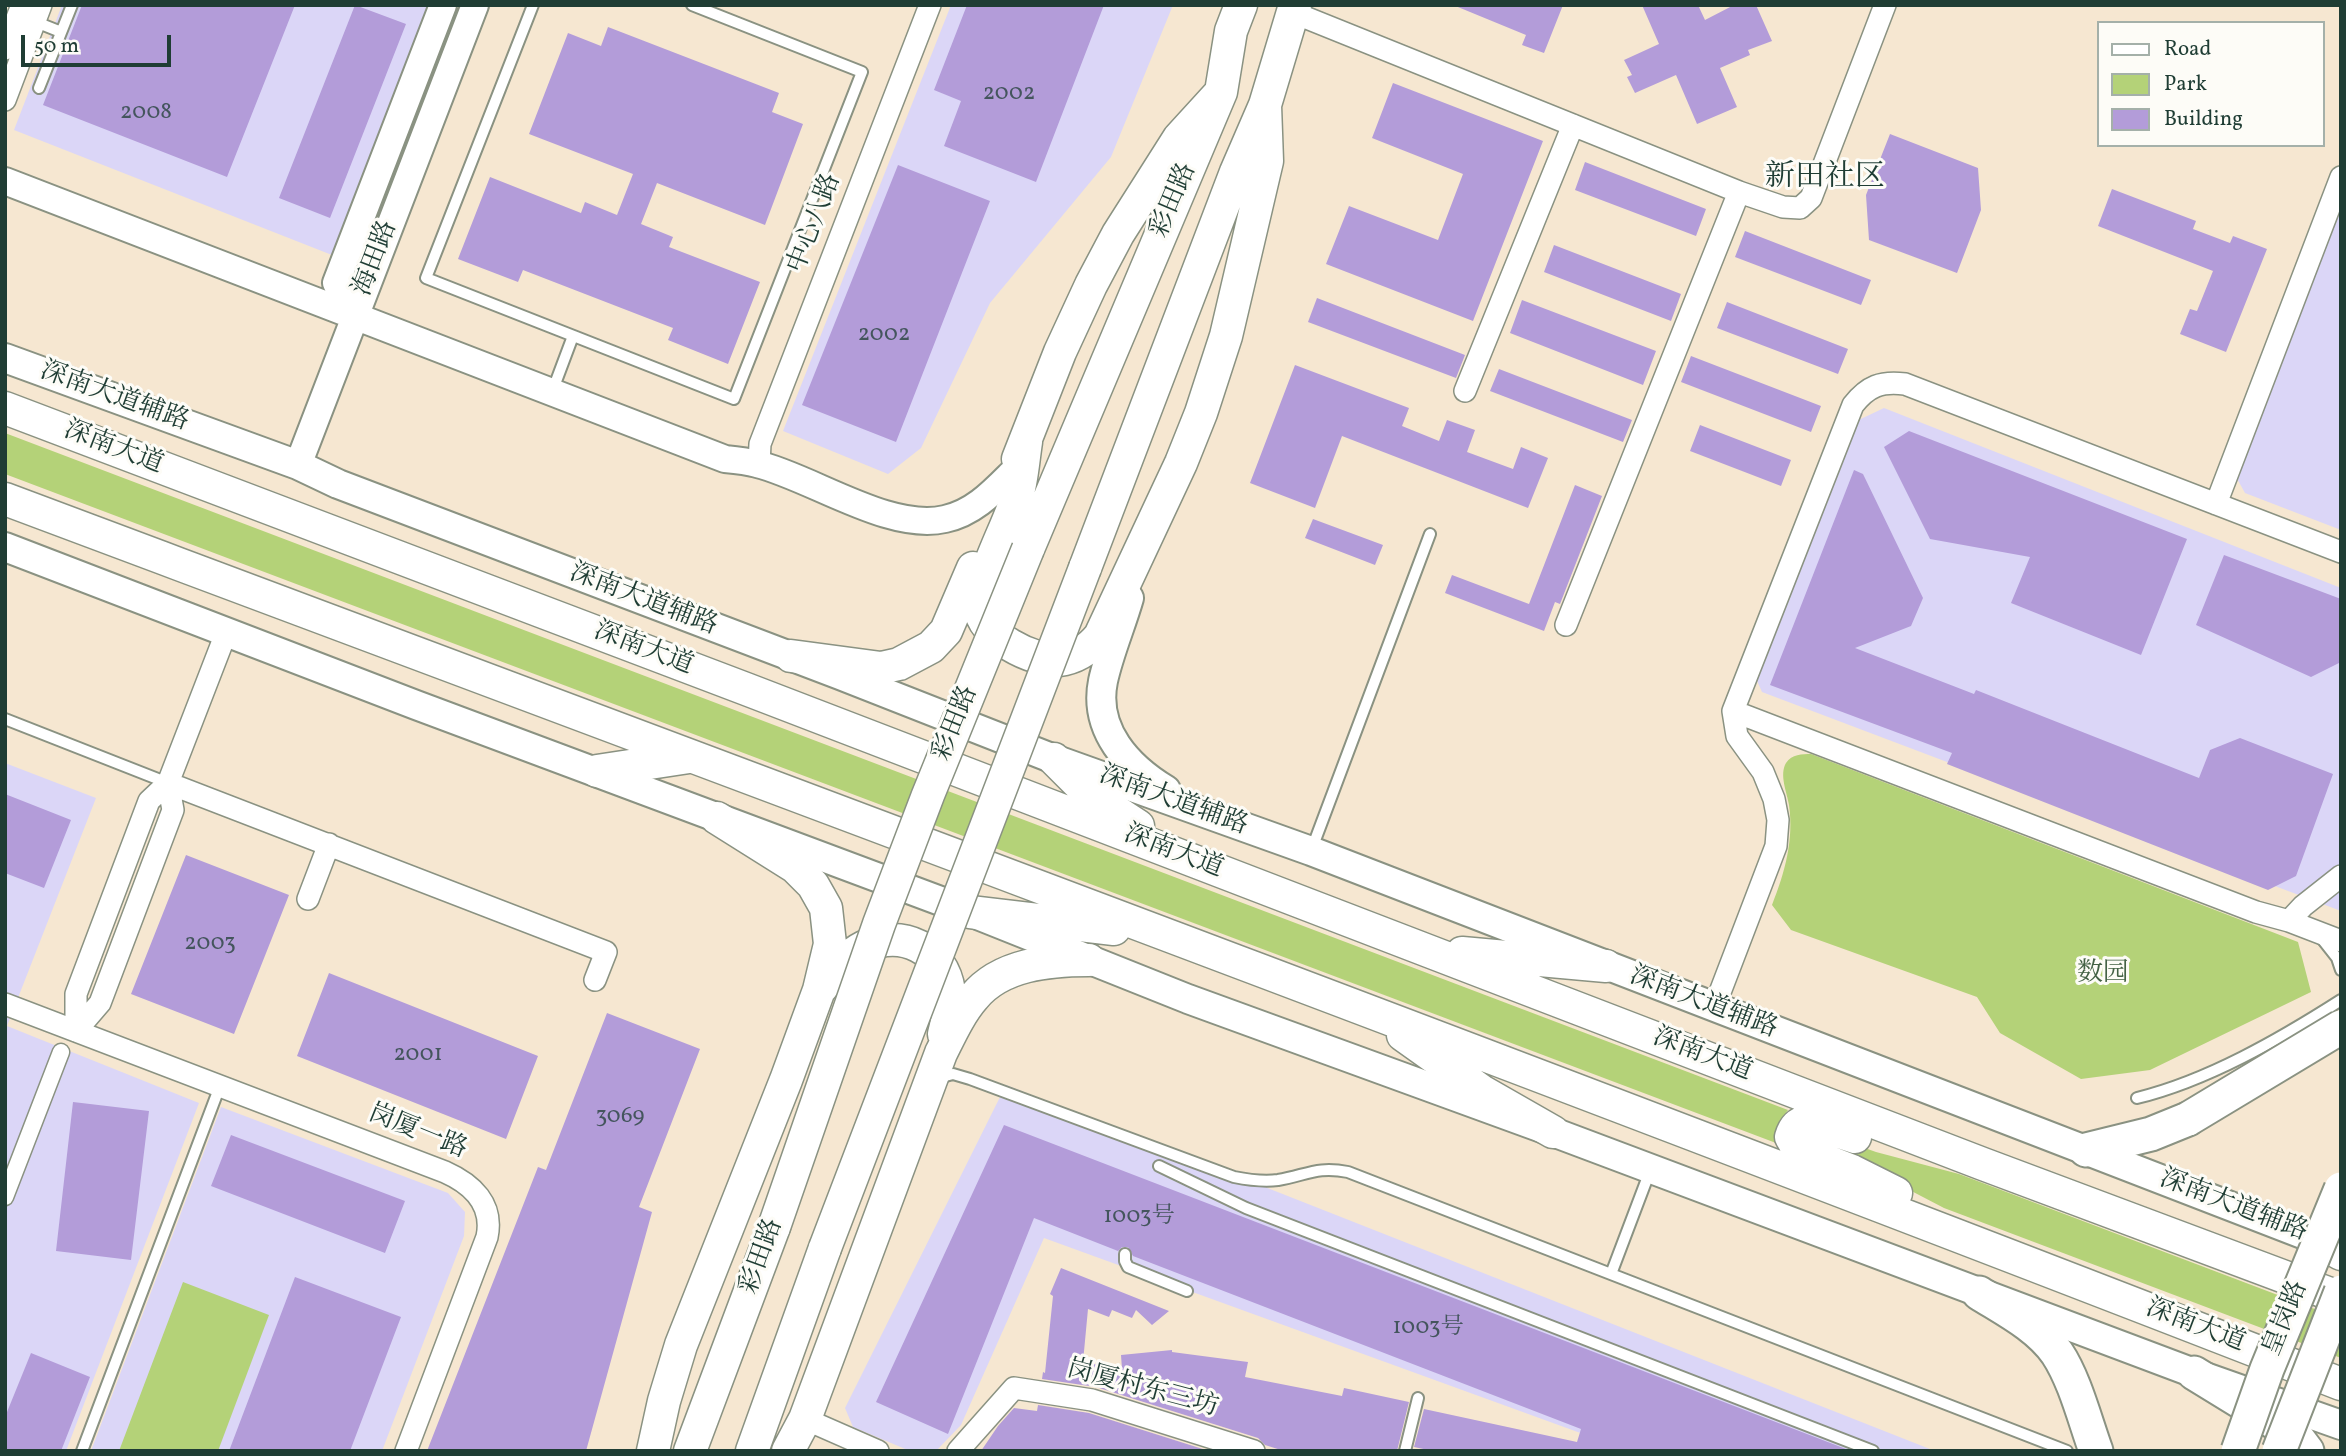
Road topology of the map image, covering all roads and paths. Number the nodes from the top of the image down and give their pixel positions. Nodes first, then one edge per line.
1 (72, 5) edge
2 (443, 5) edge
3 (475, 5) edge
4 (533, 5) edge
5 (692, 5) edge
6 (930, 5) edge
7 (1885, 5) edge
8 (1293, 9) edge
9 (29, 12) edge
10 (1233, 14) edge
11 (61, 32) junction
12 (5, 49) edge
13 (39, 88) dead end
14 (1221, 92) junction
15 (5, 100) edge
16 (1265, 105) junction
17 (1573, 125) junction
18 (2341, 177) edge
19 (5, 181) edge
20 (1740, 192) junction
21 (355, 317) junction
22 (573, 336) junction
23 (5, 358) edge
24 (1465, 391) dead end
25 (552, 392) junction
26 (5, 408) edge
27 (1026, 442) junction
28 (759, 464) junction
29 (298, 465) junction
30 (1010, 474) junction
31 (5, 499) edge
32 (2216, 504) junction
33 (1147, 534) junction
34 (1430, 534) dead end
35 (5, 547) edge
36 (2341, 552) edge
37 (1566, 625) dead end
38 (226, 632) junction
39 (791, 656) junction
40 (1733, 711) junction
41 (5, 719) edge
42 (692, 756) junction
43 (1054, 759) junction
44 (597, 771) junction
45 (168, 783) junction
46 (717, 818) junction
47 (1221, 820) junction
48 (329, 844) junction
49 (1311, 851) junction
50 (1179, 856) junction
51 (2341, 876) edge
52 (308, 899) dead end
53 (970, 912) junction
54 (2289, 921) junction
55 (2313, 930) junction
56 (1178, 939) junction
57 (2341, 941) edge
58 (1423, 949) junction
59 (1089, 960) junction
60 (1606, 966) junction
61 (2341, 970) edge
62 (595, 980) dead end
63 (2341, 988) edge
64 (819, 990) junction
65 (5, 1004) edge
66 (1714, 1008) junction
67 (2338, 1011) edge
68 (1374, 1013) junction
69 (76, 1031) junction
70 (61, 1052) dead end
71 (940, 1053) junction
72 (929, 1083) junction
73 (220, 1086) junction
74 (2137, 1098) dead end
75 (1553, 1132) junction
76 (2086, 1150) junction
77 (1983, 1164) junction
78 (1159, 1166) dead end
79 (1651, 1169) junction
80 (2341, 1189) edge
81 (5, 1197) edge
82 (2329, 1227) edge
83 (1957, 1235) junction
84 (1125, 1254) dead end
85 (2341, 1254) edge
86 (1611, 1274) junction
87 (1187, 1291) dead end
88 (2341, 1292) edge
89 (1979, 1293) junction
90 (2341, 1298) edge
91 (2194, 1373) junction
92 (2341, 1384) edge
93 (1418, 1398) dead end
94 (805, 1419) junction
95 (2341, 1425) edge
96 (82, 1451) edge
97 (406, 1451) edge
98 (653, 1451) edge
99 (690, 1451) edge
100 (752, 1451) edge
101 (788, 1451) edge
102 (878, 1451) edge
103 (957, 1451) edge
104 (1254, 1451) edge
105 (1405, 1451) edge
106 (1873, 1451) edge
107 (2067, 1451) edge
108 (2096, 1451) edge
109 (2238, 1451) edge
110 (2279, 1451) edge
111 (2307, 1451) edge

1 - 11 lane
2 - 21 street, 海田路
3 - 21 street, 海田路
4 - 22 lane
5 - 22 lane
6 - 28 street, 中心八路
7 - 20 street
8 - 16 main road, 彩田路
8 - 17 street
9 - 11 lane
9 - 12 street
9 - 15 street
10 - 14 main road, 彩田路
11 - 13 lane
14 - 27 main road
14 - 99 main road, 彩田路, bridge
16 - 33 main road
16 - 100 main road, 彩田路, bridge
17 - 20 street
17 - 24 street
18 - 32 street
19 - 21 street
20 - 37 street
21 - 25 street
21 - 29 street
22 - 25 lane
23 - 29 main road, 深南大道辅路
25 - 28 street
26 - 50 main road, 深南大道
27 - 30 main road
27 - 33 main road
28 - 30 street
29 - 39 main road, 深南大道辅路
30 - 39 main road
31 - 42 main road, 深南大道
32 - 36 street
32 - 40 street
33 - 47 main road
34 - 49 lane
35 - 38 main road
38 - 44 main road
38 - 45 street
39 - 43 main road, 深南大道辅路
40 - 54 street
40 - 66 street
41 - 45 lane
42 - 44 main road
42 - 56 main road, 深南大道
43 - 47 main road, 深南大道辅路
43 - 50 main road
44 - 46 main road
45 - 48 street
45 - 69 street
46 - 53 main road
46 - 64 main road
47 - 49 main road, 深南大道辅路
48 - 52 street
48 - 62 street
49 - 60 main road, 深南大道辅路
50 - 58 main road, 深南大道
51 - 54 street
53 - 56 main road
53 - 59 main road
54 - 55 street
55 - 57 street
55 - 61 lane
56 - 68 main road, 深南大道
58 - 60 main road
58 - 77 main road, 深南大道
59 - 71 main road
59 - 75 main road
60 - 66 main road, 深南大道辅路
63 - 67 lane
64 - 71 main road
64 - 98 main road
65 - 69 street, 岗厦一路
66 - 76 main road, 深南大道辅路
67 - 74 lane
67 - 76 highway, bridge
68 - 75 main road
68 - 83 main road, 深南大道
69 - 73 street, 岗厦一路
70 - 81 street
71 - 72 main road
72 - 86 lane
72 - 94 main road
73 - 96 lane
73 - 97 street, 岗厦一路
75 - 79 main road
76 - 82 main road, 深南大道辅路
77 - 83 main road
77 - 90 main road, 深南大道
78 - 106 lane
79 - 86 lane
79 - 89 main road
80 - 82 highway, 皇岗路, bridge
82 - 85 main road
82 - 109 highway, 皇岗路, bridge
83 - 92 main road, 深南大道
84 - 87 lane
86 - 107 lane
88 - 110 highway, bridge
89 - 91 main road
89 - 108 highway
91 - 95 main road
91 - 111 highway
93 - 105 lane
94 - 101 main road
94 - 102 street
103 - 104 street, 岗厦村东三坊

